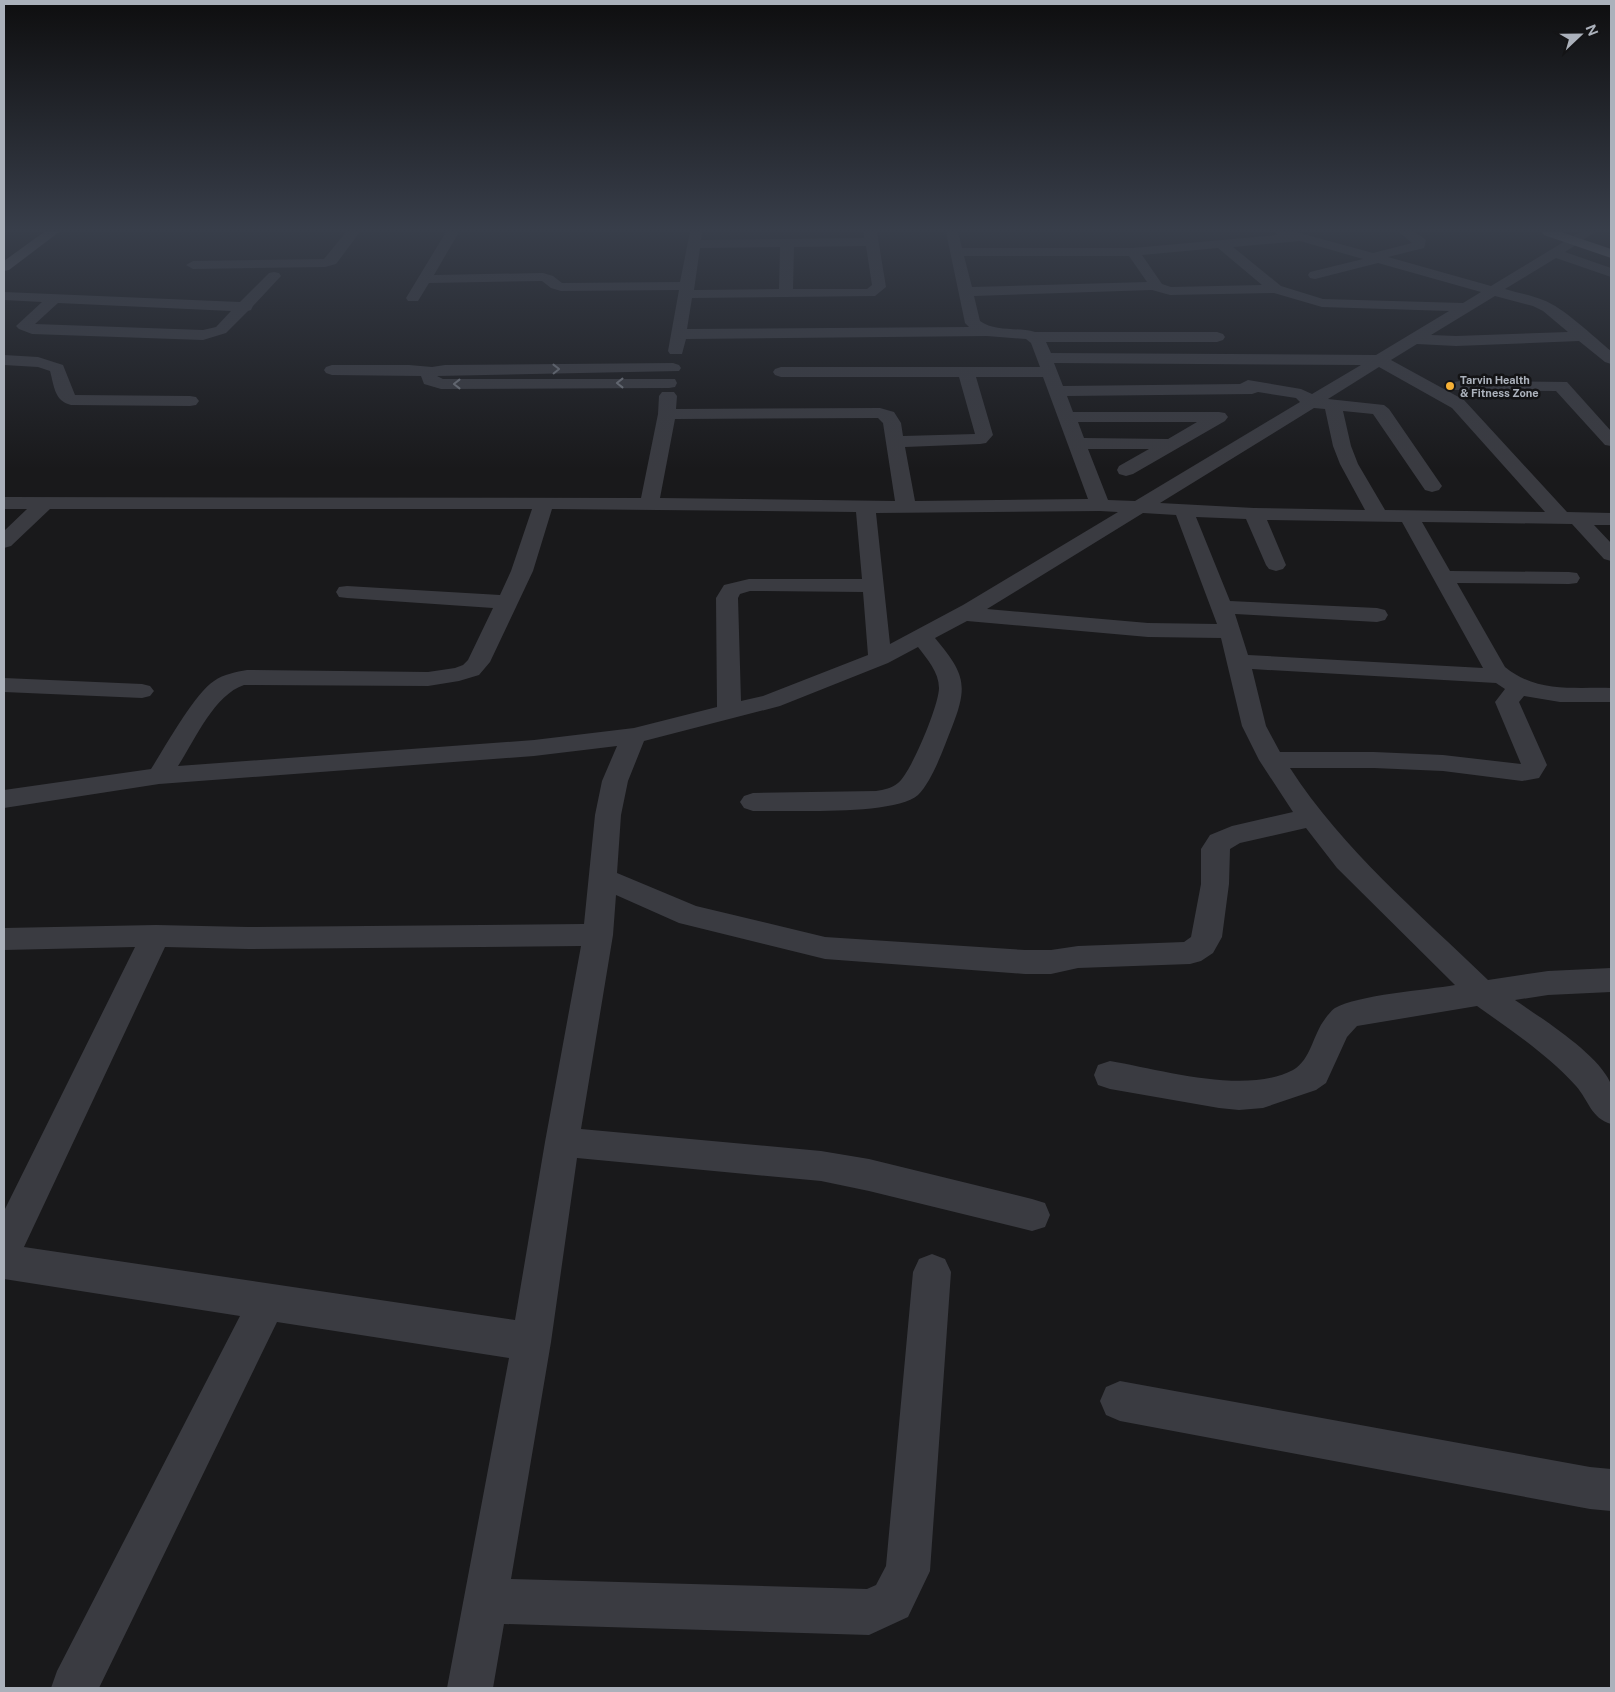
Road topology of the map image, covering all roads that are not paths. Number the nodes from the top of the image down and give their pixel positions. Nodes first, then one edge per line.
1 (40, 311) edge
2 (241, 311) edge
3 (684, 311) edge
4 (970, 311) edge
5 (1459, 311) edge
6 (1553, 311) edge
7 (984, 332) junction
8 (784, 333) junction
9 (680, 334) junction
10 (1585, 336) junction
11 (1033, 337) junction
12 (1217, 337) dead end
13 (1413, 339) junction
14 (1611, 359) edge
15 (4, 360) edge
16 (1378, 360) junction
17 (1047, 365) junction
18 (332, 370) dead end
19 (966, 372) junction
20 (671, 376) junction
21 (1460, 386) dead end
22 (1057, 391) junction
23 (779, 392) junction
24 (190, 401) dead end
25 (1310, 402) junction
26 (1333, 404) junction
27 (667, 414) junction
28 (1067, 417) junction
29 (1611, 441) edge
30 (895, 442) junction
31 (1077, 443) junction
32 (1171, 444) junction
33 (1126, 470) dead end
34 (1432, 486) dead end
35 (4, 503) edge
36 (45, 503) junction
37 (544, 503) junction
38 (649, 505) junction
39 (1100, 505) junction
40 (865, 506) junction
41 (1140, 506) junction
42 (906, 507) junction
43 (1183, 509) junction
44 (1254, 514) junction
45 (1379, 517) junction
46 (1410, 518) junction
47 (1570, 519) junction
48 (1611, 519) edge
49 (4, 542) edge
50 (1611, 555) edge
51 (1276, 565) dead end
52 (1443, 577) junction
53 (1569, 578) dead end
54 (873, 586) junction
55 (347, 592) dead end
56 (507, 602) junction
57 (964, 614) junction
58 (1377, 615) dead end
59 (1226, 620) junction
60 (921, 636) junction
61 (880, 658) junction
62 (1238, 661) junction
63 (1510, 681) junction
64 (4, 685) edge
65 (142, 690) dead end
66 (1611, 695) edge
67 (729, 712) junction
68 (634, 736) junction
69 (1272, 760) junction
70 (159, 776) junction
71 (4, 798) edge
72 (752, 802) dead end
73 (1312, 817) junction
74 (603, 878) junction
75 (598, 935) junction
76 (156, 936) junction
77 (4, 939) edge
78 (1611, 980) edge
79 (1483, 994) junction
80 (1110, 1075) dead end
81 (1611, 1110) edge
82 (562, 1142) junction
83 (1032, 1215) dead end
84 (4, 1250) edge
85 (4, 1262) edge
86 (932, 1272) dead end
87 (267, 1302) junction
88 (532, 1342) junction
89 (1120, 1400) dead end
90 (1611, 1490) edge
91 (485, 1601) junction
92 (74, 1688) edge
93 (470, 1688) edge

1 - 2 street
3 - 9 street
4 - 7 street
5 - 13 street
6 - 10 street
7 - 8 street
7 - 11 street
8 - 9 street
8 - 23 street
9 - 20 street
10 - 13 street
10 - 14 street
11 - 12 street
11 - 17 street
13 - 16 street
15 - 24 street
16 - 17 street
16 - 25 street
16 - 47 street
17 - 19 street
17 - 22 street
18 - 20 street
19 - 23 street
19 - 30 street
20 - 27 street
21 - 29 street
22 - 25 street
22 - 28 street
23 - 27 street
23 - 30 street
25 - 26 street
25 - 41 street
26 - 34 street
26 - 45 street
27 - 38 street
28 - 31 street
28 - 32 street
30 - 42 street
31 - 32 street
31 - 39 street
32 - 33 street
35 - 36 street
36 - 37 street
36 - 49 street
37 - 38 street
37 - 56 street
38 - 40 street
39 - 41 street
39 - 42 street
40 - 42 street
40 - 54 street
41 - 43 street
41 - 57 street
43 - 44 street
43 - 59 street
44 - 45 street
44 - 51 street
45 - 46 street
46 - 47 street
46 - 52 street
47 - 48 street
47 - 50 street
52 - 53 street
52 - 63 street
54 - 61 street
54 - 67 street
55 - 56 street
56 - 70 street
57 - 59 street
57 - 60 street
58 - 59 street
59 - 62 street
60 - 61 street
60 - 72 street
61 - 67 street
62 - 63 street
62 - 69 street
63 - 66 street
63 - 69 street
64 - 65 street
67 - 68 street
68 - 70 street
68 - 74 street
69 - 73 street
70 - 71 street
73 - 74 street
73 - 79 street
74 - 75 street
75 - 76 street
75 - 82 street
76 - 77 street
76 - 84 street
78 - 79 street
79 - 80 street
79 - 81 street
82 - 83 street
82 - 88 street
85 - 87 street
86 - 91 street
87 - 88 street
87 - 92 street
88 - 91 street
89 - 90 street
91 - 93 street

